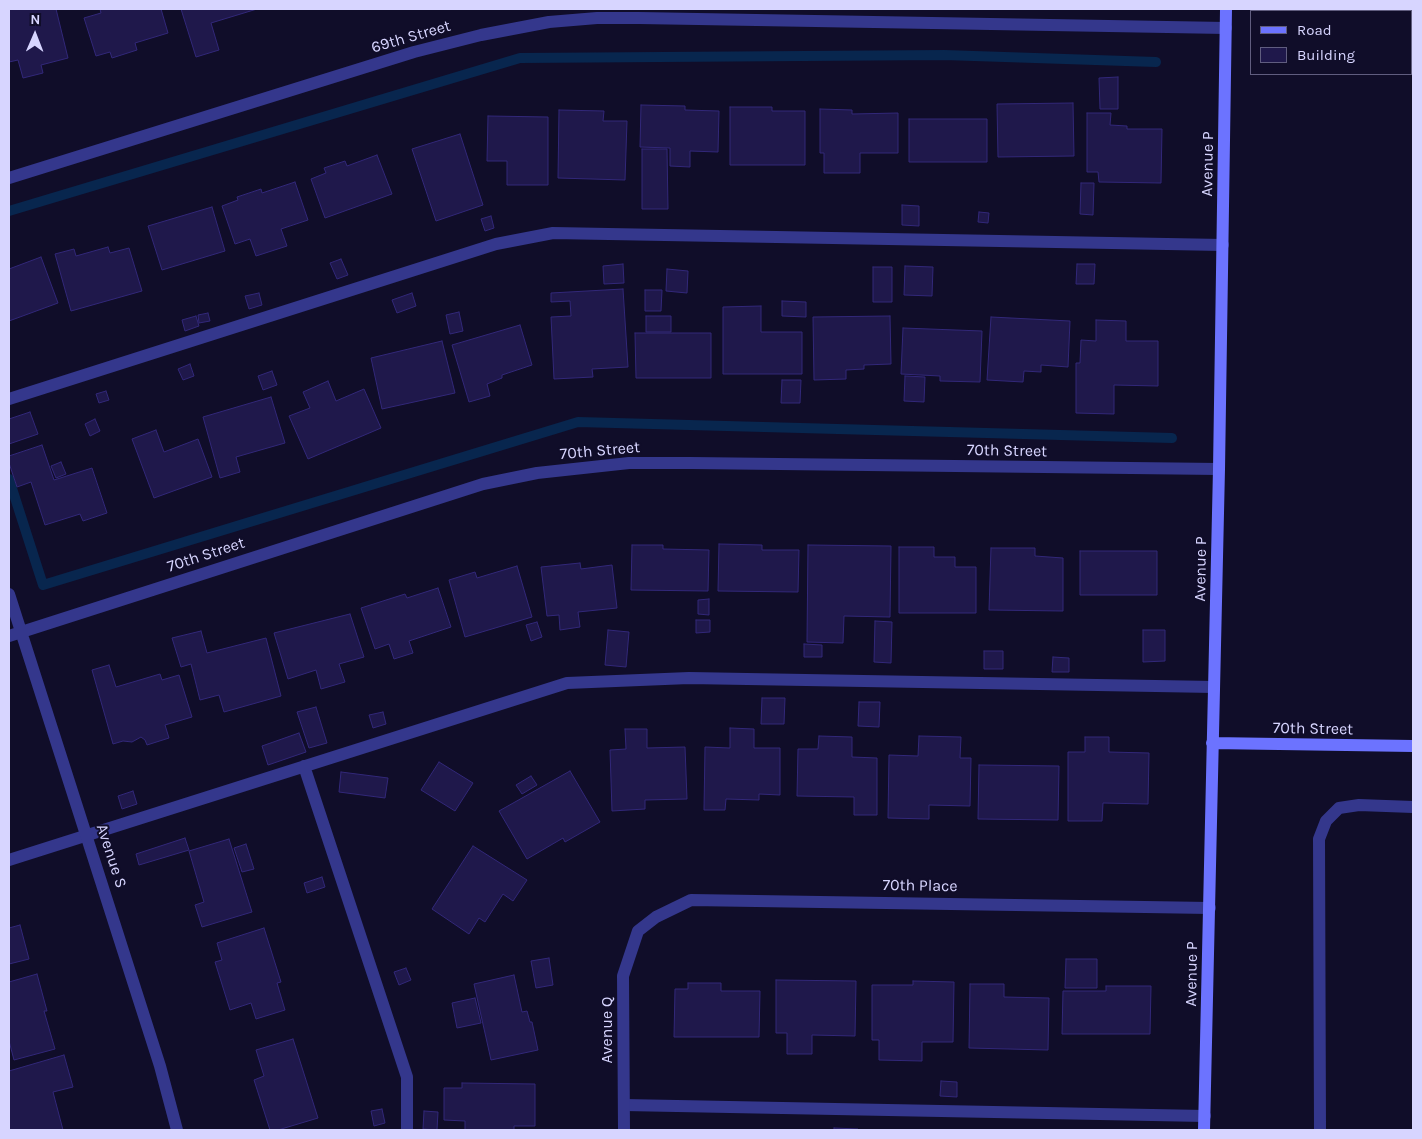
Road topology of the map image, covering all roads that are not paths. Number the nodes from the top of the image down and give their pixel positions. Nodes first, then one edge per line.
1 (1226, 9) edge
2 (1226, 28) junction
3 (9, 178) edge
4 (1223, 245) junction
5 (9, 399) edge
6 (1219, 469) junction
7 (9, 594) edge
8 (21, 631) junction
9 (9, 636) edge
10 (1214, 687) junction
11 (1212, 743) junction
12 (1413, 746) edge
13 (304, 766) junction
14 (1413, 807) edge
15 (87, 836) junction
16 (9, 860) edge
17 (1210, 908) junction
18 (638, 931) joint
19 (624, 1105) junction
20 (1204, 1116) junction
21 (177, 1130) edge
22 (407, 1130) edge
23 (624, 1130) edge
24 (1204, 1130) edge
25 (1320, 1130) edge

1 - 2 street, Avenue P
2 - 3 street, 69th Street
2 - 4 street, Avenue P
4 - 5 street
4 - 6 street, Avenue P
6 - 8 street, 70th Street
6 - 10 street, Avenue P
7 - 8 street, Avenue S
8 - 9 street, 70th Street
8 - 15 street, Avenue S
10 - 11 street, Avenue P
10 - 13 street
11 - 12 street, 70th Street
11 - 17 street, Avenue P
13 - 15 street
13 - 22 street
14 - 25 street
15 - 16 street
15 - 21 street, Avenue S
17 - 18 street, 70th Place
17 - 20 street, Avenue P
18 - 19 street, Avenue Q
19 - 20 street
19 - 23 street, Avenue Q
20 - 24 street, Avenue P

